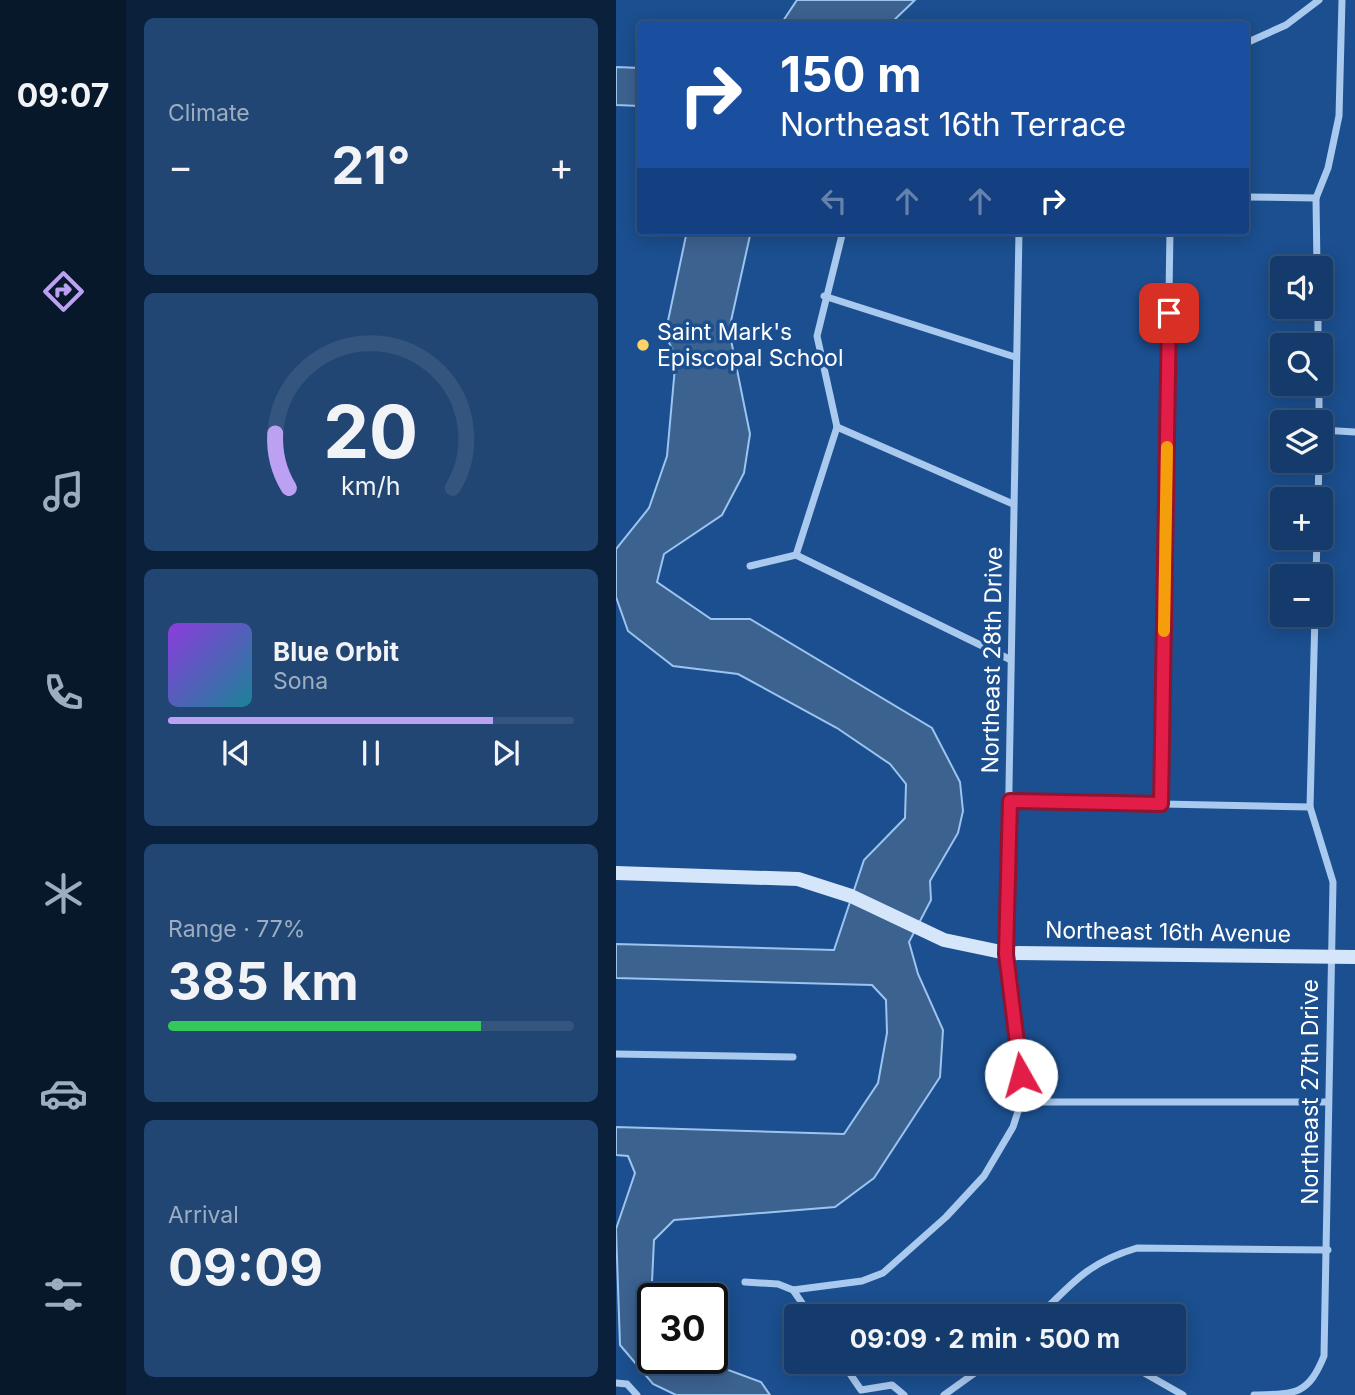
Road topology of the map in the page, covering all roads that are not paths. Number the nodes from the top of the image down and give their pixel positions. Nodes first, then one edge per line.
1 (1319, 0) edge
2 (1342, 0) edge
3 (1249, 42) edge
4 (1249, 197) edge
5 (1316, 198) junction
6 (841, 235) edge
7 (1019, 235) edge
8 (1170, 235) edge
9 (1317, 256) edge
10 (824, 296) junction
11 (1015, 357) junction
12 (837, 427) junction
13 (1333, 431) edge
14 (1355, 432) edge
15 (1013, 504) junction
16 (796, 555) junction
17 (750, 566) dead end
18 (1315, 627) edge
19 (1009, 659) junction
20 (1010, 801) junction
21 (1161, 804) junction
22 (1310, 807) junction
23 (616, 873) edge
24 (1006, 954) junction
25 (1330, 957) junction
26 (1355, 957) edge
27 (616, 1054) edge
28 (793, 1058) dead end
29 (1021, 1102) junction
30 (1328, 1102) junction
31 (1328, 1250) junction
32 (745, 1282) dead end
33 (793, 1290) junction
34 (803, 1304) edge
35 (1051, 1304) edge
36 (850, 1374) edge
37 (973, 1374) edge
38 (1146, 1374) edge
39 (616, 1383) edge
40 (637, 1395) edge
41 (904, 1395) edge
42 (944, 1395) edge
43 (1183, 1395) edge
44 (1254, 1395) edge

1 - 3 street
2 - 5 street
4 - 5 street
5 - 9 street
6 - 10 street
7 - 11 street, Northeast 28th Drive
8 - 21 street
10 - 11 street
10 - 12 street
11 - 15 street, Northeast 28th Drive
12 - 15 street
12 - 16 street
13 - 14 street
15 - 19 street, Northeast 28th Drive
16 - 17 street
16 - 19 street
18 - 22 street, Northeast 27th Drive
19 - 20 street, Northeast 28th Drive
20 - 21 street
20 - 24 street, Northeast 28th Drive
21 - 22 street
22 - 25 street, Northeast 27th Drive
23 - 24 street, Northeast 16th Avenue
24 - 25 street, Northeast 16th Avenue
24 - 29 street, Northeast 28th Drive
25 - 26 street, Northeast 16th Avenue
25 - 30 street, Northeast 27th Drive
27 - 28 street
29 - 30 street
29 - 33 street, Northeast 28th Drive
30 - 31 street, Northeast 27th Drive
31 - 35 street
31 - 44 street, Northeast 27th Drive
32 - 33 street, Northeast 28th Drive
33 - 34 street
36 - 41 street
37 - 42 street
38 - 43 street
39 - 40 street

